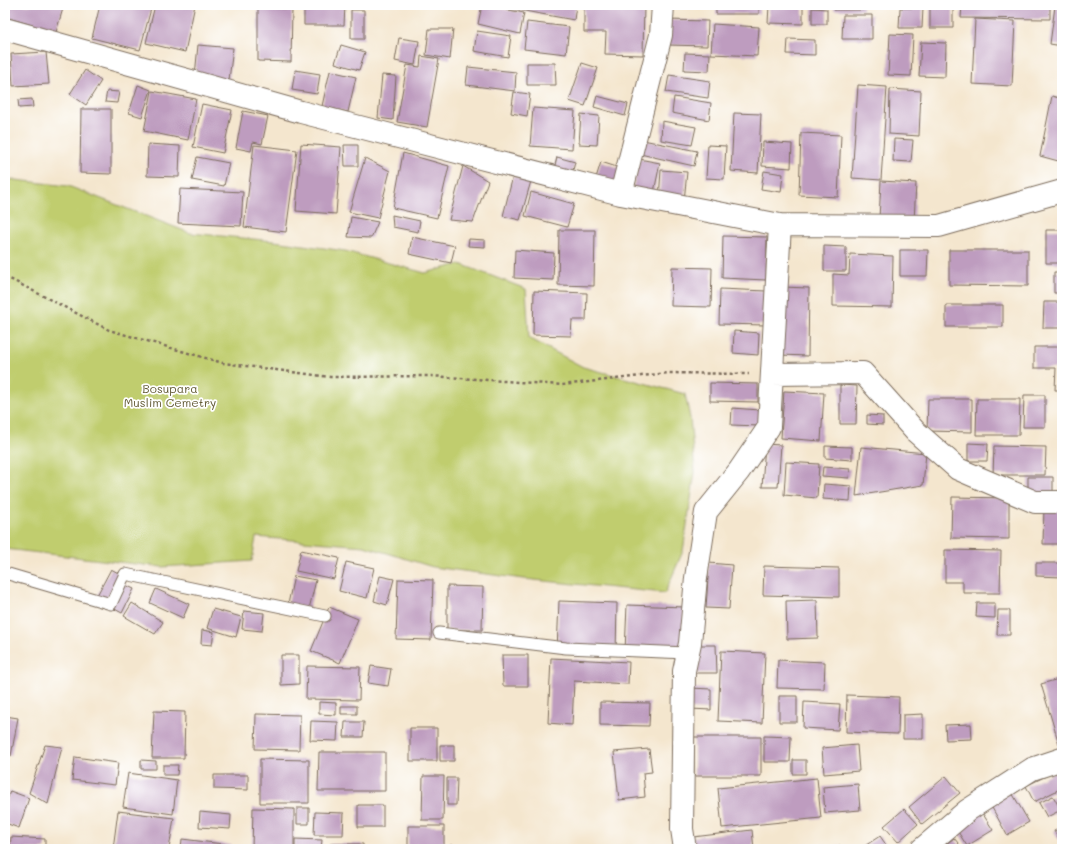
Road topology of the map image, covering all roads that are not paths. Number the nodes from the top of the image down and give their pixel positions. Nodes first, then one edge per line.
1 (663, 5) edge
2 (5, 29) edge
3 (1062, 191) edge
4 (621, 194) junction
5 (780, 225) junction
6 (772, 374) junction
7 (1062, 502) edge
8 (5, 573) edge
9 (325, 616) dead end
10 (439, 632) dead end
11 (687, 653) junction
12 (1062, 759) edge
13 (685, 849) edge
14 (922, 849) edge

1 - 4 street
2 - 4 street
3 - 5 street
4 - 5 street
5 - 6 street
6 - 7 street
6 - 11 street
8 - 9 lane
10 - 11 lane
11 - 13 street
12 - 14 street

